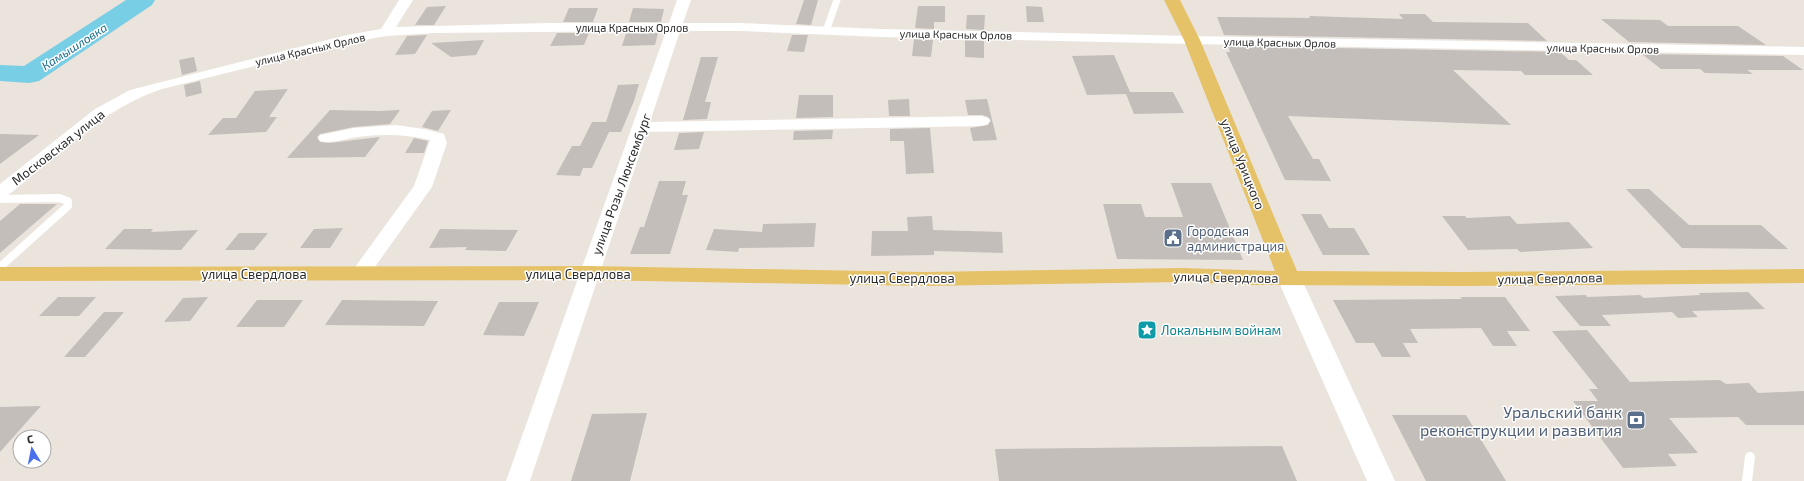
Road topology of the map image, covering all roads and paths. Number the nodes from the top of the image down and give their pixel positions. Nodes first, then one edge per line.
1 (406, 0) edge
2 (684, 0) edge
3 (837, 0) edge
4 (1172, 0) edge
5 (675, 28) junction
6 (826, 31) junction
7 (386, 32) junction
8 (1192, 40) junction
9 (1804, 50) edge
10 (118, 101) joint
11 (982, 121) dead end
12 (642, 127) junction
13 (326, 138) dead end
14 (0, 193) edge
15 (0, 199) edge
16 (0, 267) edge
17 (588, 273) junction
18 (0, 274) edge
19 (360, 274) junction
20 (1804, 276) edge
21 (1289, 278) junction
22 (1750, 457) dead end
23 (518, 481) edge
24 (1381, 481) edge
25 (1746, 481) edge

1 - 7 street
2 - 5 street, улица Розы Люксембург
3 - 6 lane
4 - 8 main road, улица Урицкого
5 - 6 street, улица Красных Орлов
5 - 7 street, улица Красных Орлов
5 - 12 street, улица Розы Люксембург
6 - 8 street, улица Красных Орлов
7 - 10 street, улица Красных Орлов
8 - 9 street, улица Красных Орлов
8 - 21 main road, улица Урицкого
10 - 14 street, Московская улица
11 - 12 street
12 - 17 street, улица Розы Люксембург
13 - 19 street
15 - 16 lane
17 - 19 main road, улица Свердлова
17 - 21 main road, улица Свердлова
17 - 23 street, улица Розы Люксембург
18 - 19 main road, улица Свердлова
20 - 21 main road, улица Свердлова
21 - 24 main road, улица Урицкого
22 - 25 lane

